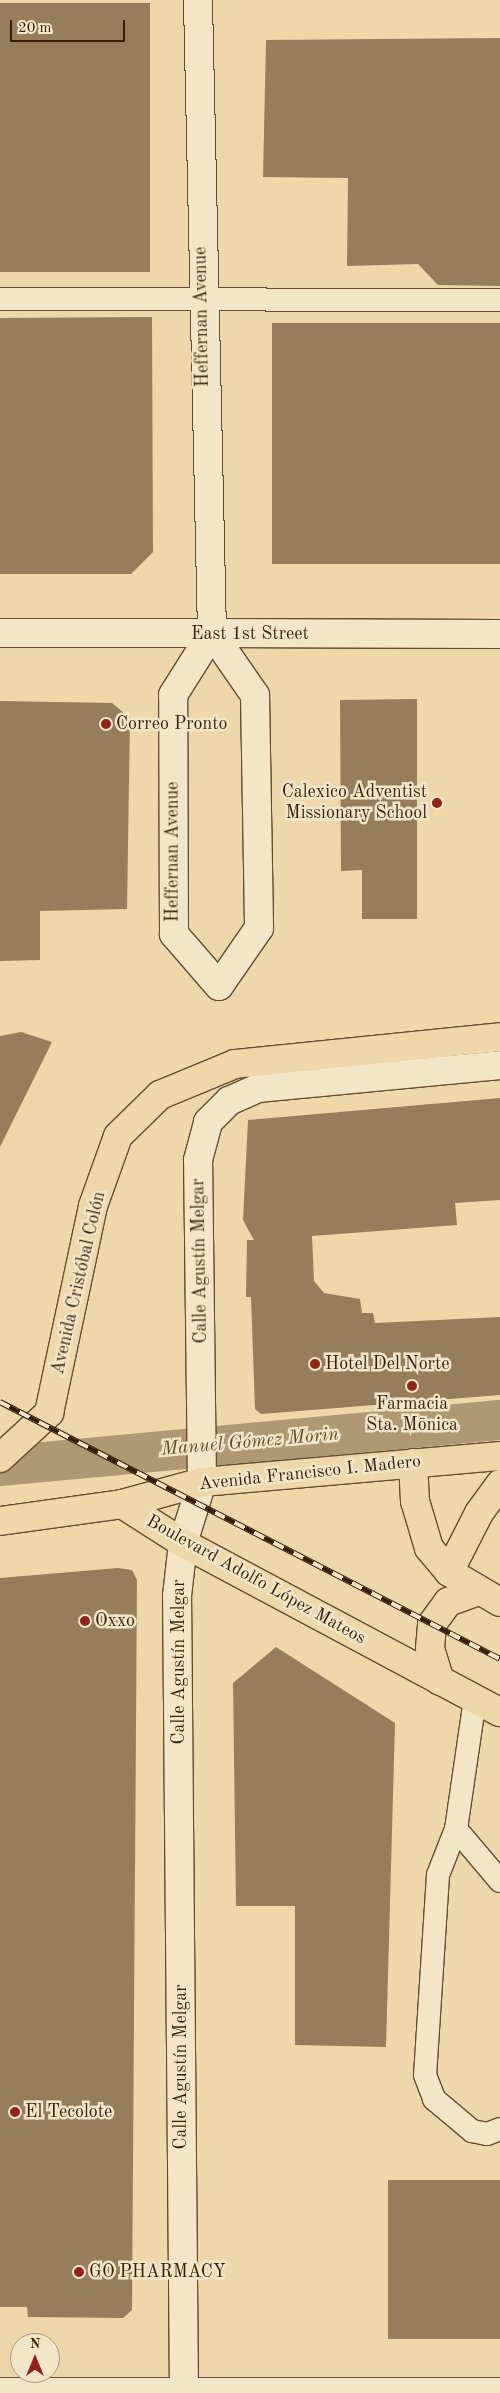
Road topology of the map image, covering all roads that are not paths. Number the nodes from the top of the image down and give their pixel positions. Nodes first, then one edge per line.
1 (198, 0) edge
2 (0, 299) edge
3 (201, 299) junction
4 (500, 300) edge
5 (0, 633) edge
6 (212, 634) junction
7 (500, 634) edge
8 (500, 1038) edge
9 (500, 1065) edge
10 (500, 1456) edge
11 (0, 1458) edge
12 (414, 1462) junction
13 (202, 1482) junction
14 (500, 1484) edge
15 (122, 1504) junction
16 (0, 1521) edge
17 (183, 1543) junction
18 (449, 1572) junction
19 (489, 1596) edge
20 (440, 1681) junction
21 (475, 1699) junction
22 (500, 1712) edge
23 (456, 1829) junction
24 (500, 1881) edge
25 (500, 2129) edge
26 (0, 2392) edge
27 (184, 2392) junction
28 (500, 2392) edge

1 - 3 main road, Heffernan Avenue
2 - 3 lane
3 - 4 lane
3 - 6 main road, Heffernan Avenue
5 - 6 main road, East 1st Street
6 - 6 main road, Heffernan Avenue
6 - 7 main road, East 1st Street
8 - 11 main road, Avenida Cristóbal Colón
9 - 13 main road, Calle Agustín Melgar
10 - 12 main road, Avenida Francisco I. Madero
12 - 13 main road, Avenida Francisco I. Madero
12 - 18 main road
13 - 15 main road, Avenida Francisco I. Madero
13 - 17 main road, Calle Agustín Melgar
14 - 18 main road
15 - 16 main road
15 - 17 main road, Boulevard Adolfo López Mateos
17 - 20 main road, Boulevard Adolfo López Mateos
17 - 27 main road, Calle Agustín Melgar
18 - 19 main road
19 - 20 main road
20 - 21 main road, Boulevard Adolfo López Mateos
21 - 22 main road, Boulevard Adolfo López Mateos
21 - 23 lane
23 - 24 lane
23 - 25 lane
26 - 27 main road
27 - 28 main road

